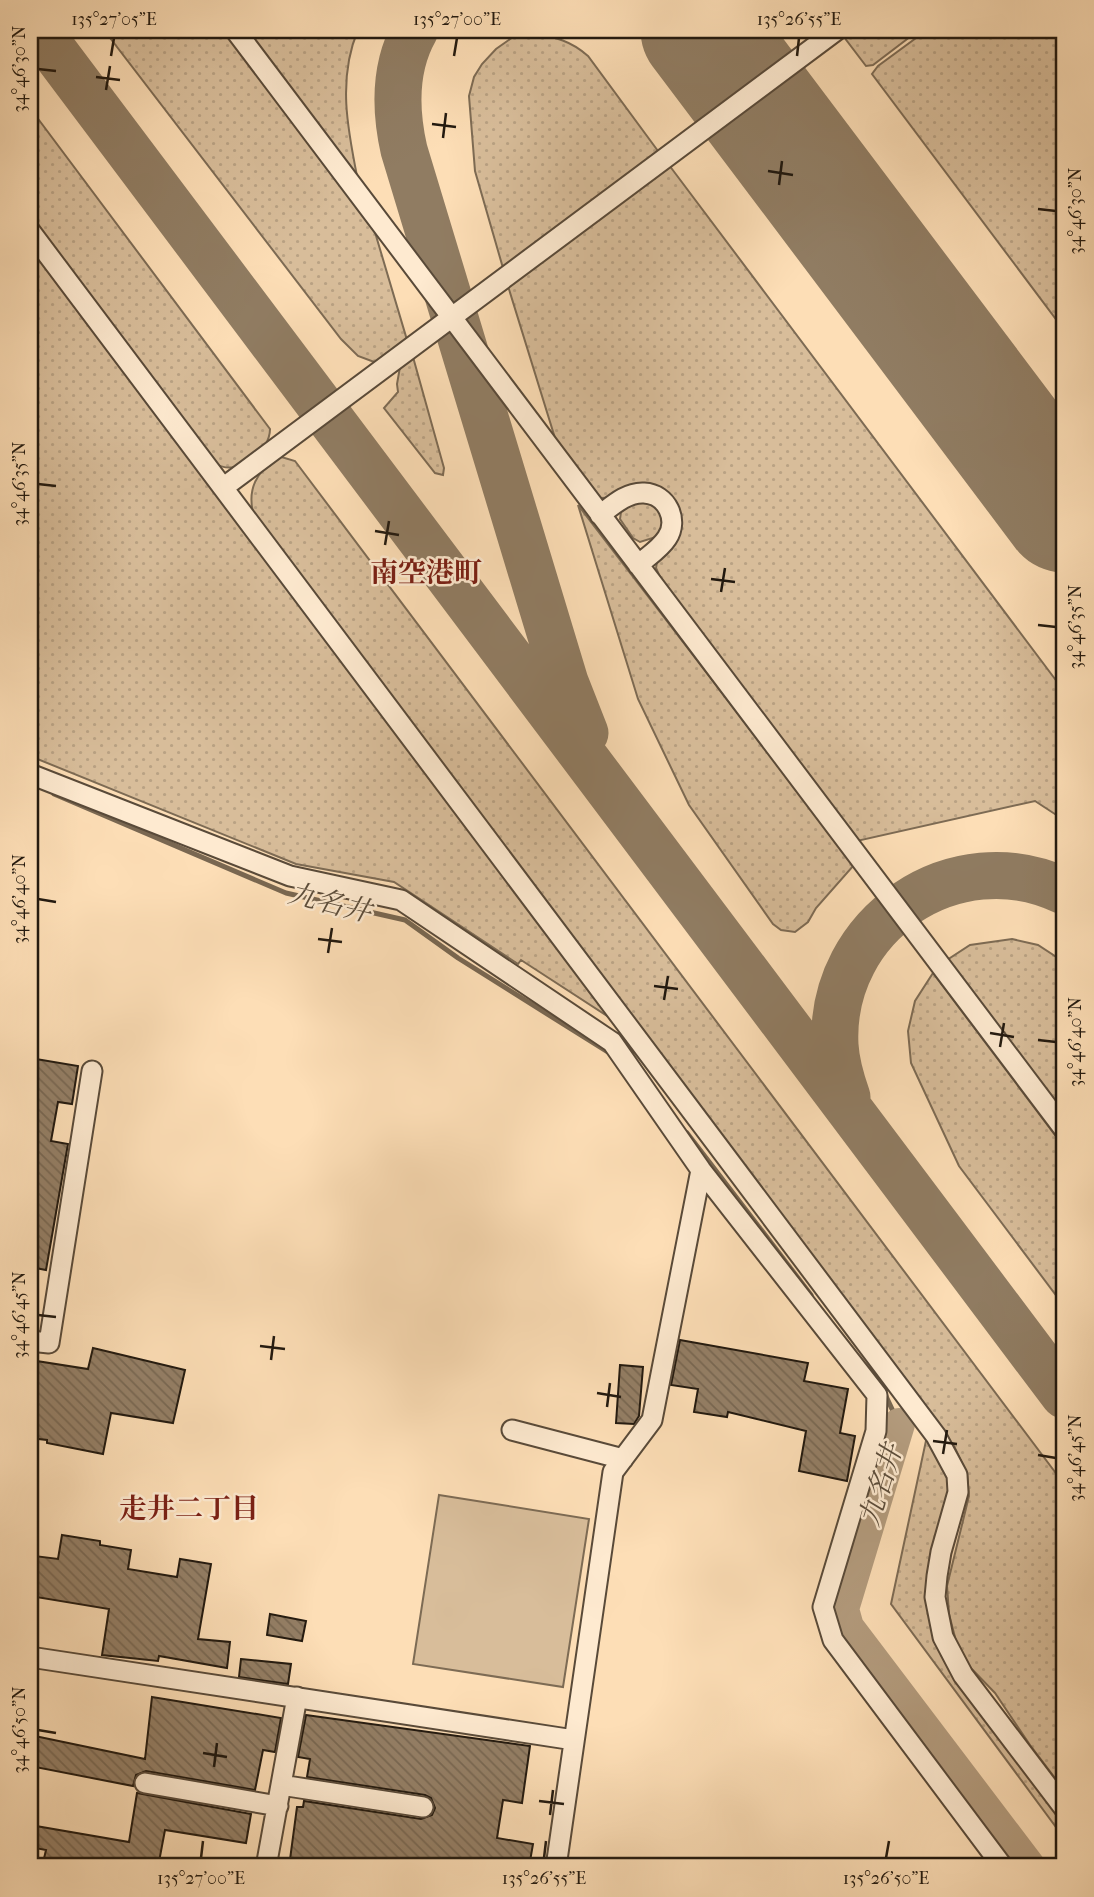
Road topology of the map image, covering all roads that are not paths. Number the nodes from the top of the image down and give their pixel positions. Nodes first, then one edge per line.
1 (235, 30) edge
2 (836, 30) edge
3 (30, 231) edge
4 (224, 487) junction
5 (600, 515) junction
6 (638, 565) junction
7 (30, 774) edge
8 (92, 1071) dead end
9 (1064, 1129) edge
10 (701, 1170) junction
11 (30, 1341) edge
12 (512, 1430) dead end
13 (624, 1458) junction
14 (30, 1657) edge
15 (297, 1697) junction
16 (574, 1740) junction
17 (145, 1783) dead end
18 (281, 1785) junction
19 (278, 1806) junction
20 (423, 1807) dead end
21 (1064, 1808) edge
22 (267, 1867) edge
23 (556, 1867) edge
24 (1003, 1867) edge

1 - 5 street
2 - 4 street
3 - 4 street
4 - 21 street
5 - 6 street
5 - 6 street
6 - 9 street
7 - 10 street
8 - 11 street
10 - 13 street
10 - 24 street
12 - 13 street
13 - 16 street
14 - 15 street
15 - 16 street
15 - 18 street
16 - 23 street
17 - 19 street
18 - 19 street
18 - 20 street
19 - 22 street

